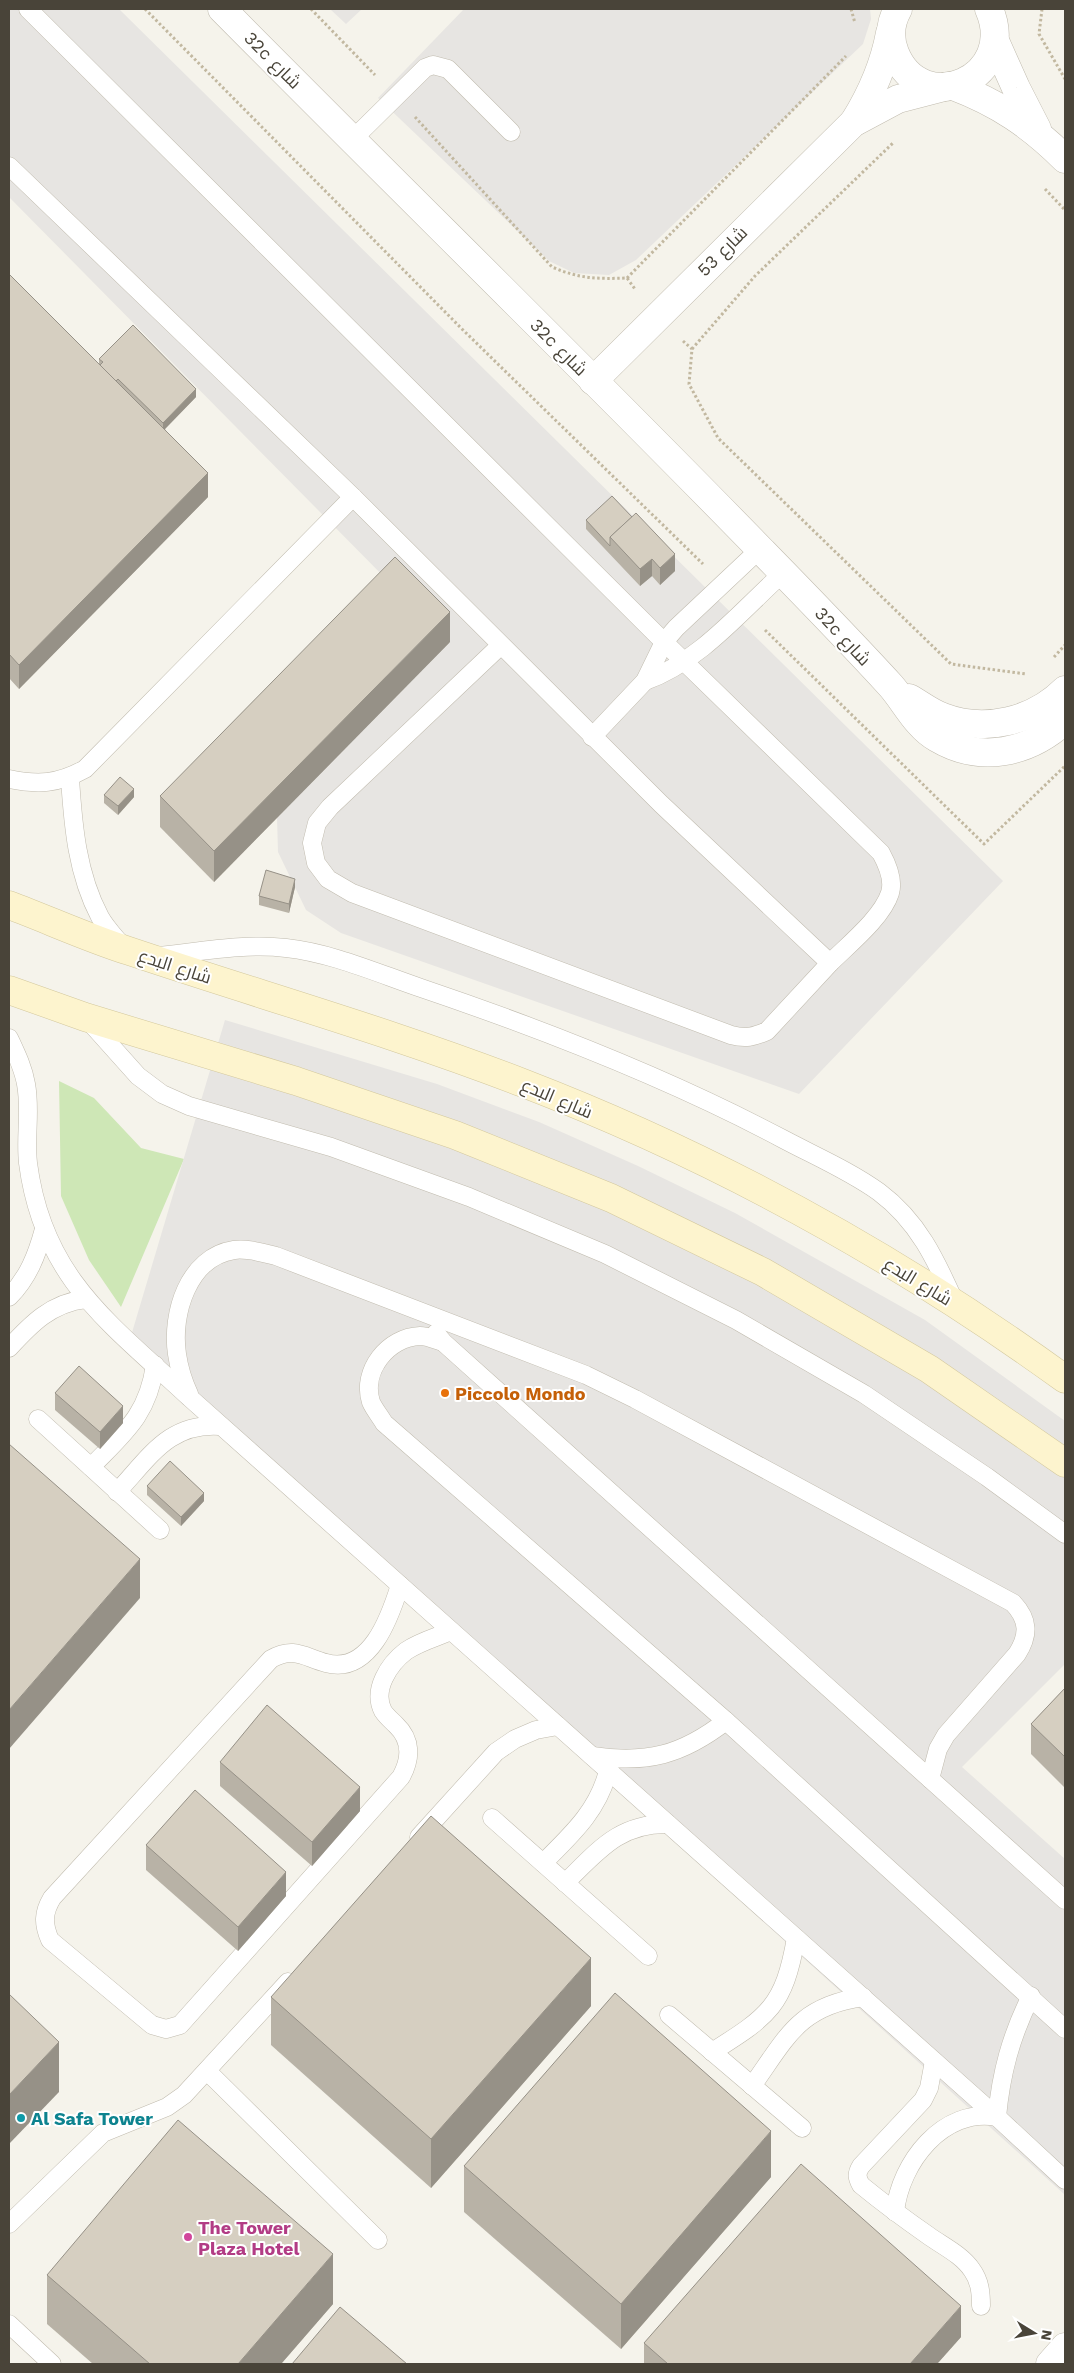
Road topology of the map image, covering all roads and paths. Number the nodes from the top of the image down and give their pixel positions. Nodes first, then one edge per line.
1 (28, 9) edge
2 (145, 9) edge
3 (311, 9) edge
4 (851, 9) edge
5 (1042, 9) edge
6 (228, 10) edge
7 (892, 18) edge
8 (995, 23) edge
9 (857, 29) dead end
10 (850, 47) dead end
11 (1065, 79) edge
12 (951, 86) junction
13 (396, 96) junction
14 (853, 123) junction
15 (511, 132) dead end
16 (1040, 134) junction
17 (899, 138) dead end
18 (352, 140) junction
19 (1065, 159) edge
20 (9, 166) edge
21 (1040, 184) dead end
22 (1065, 210) edge
23 (627, 278) junction
24 (656, 316) junction
25 (692, 349) junction
26 (593, 381) junction
27 (353, 498) junction
28 (760, 549) junction
29 (783, 573) junction
30 (723, 584) junction
31 (744, 609) junction
32 (664, 642) junction
33 (1065, 645) edge
34 (500, 646) junction
35 (684, 663) junction
36 (1048, 663) dead end
37 (1027, 675) dead end
38 (644, 681) junction
39 (893, 688) junction
40 (1065, 690) edge
41 (1065, 720) edge
42 (592, 737) junction
43 (1065, 766) edge
44 (70, 778) junction
45 (9, 779) edge
46 (9, 905) edge
47 (137, 954) junction
48 (830, 963) junction
49 (9, 990) edge
50 (85, 1017) junction
51 (9, 1038) edge
52 (44, 1229) junction
53 (9, 1298) edge
54 (86, 1300) junction
55 (956, 1304) junction
56 (418, 1310) junction
57 (443, 1342) junction
58 (9, 1348) edge
59 (155, 1365) junction
60 (1065, 1379) edge
61 (190, 1398) junction
62 (38, 1419) dead end
63 (221, 1426) junction
64 (1065, 1463) edge
65 (91, 1467) junction
66 (117, 1492) junction
67 (160, 1530) dead end
68 (1065, 1534) edge
69 (400, 1585) junction
70 (452, 1631) junction
71 (726, 1721) junction
72 (558, 1726) junction
73 (592, 1756) junction
74 (608, 1771) junction
75 (930, 1779) junction
76 (492, 1818) dead end
77 (668, 1824) junction
78 (411, 1846) edge
79 (543, 1863) junction
80 (565, 1883) junction
81 (1065, 1900) edge
82 (796, 1938) junction
83 (648, 1956) dead end
84 (299, 1969) edge
85 (1030, 1996) junction
86 (863, 1997) junction
87 (669, 2015) dead end
88 (1065, 2029) edge
89 (712, 2052) junction
90 (934, 2061) junction
91 (207, 2071) junction
92 (752, 2086) junction
93 (997, 2117) junction
94 (802, 2128) dead end
95 (1065, 2180) edge
96 (895, 2212) junction
97 (9, 2224) edge
98 (378, 2240) dead end
99 (980, 2306) dead end
100 (9, 2324) edge
101 (1065, 2347) edge
102 (52, 2364) edge
103 (1050, 2364) edge

1 - 32 lane
2 - 30 path
3 - 13 path
4 - 9 path
5 - 11 path
6 - 18 street, 32c شارع
7 - 12 street
7 - 14 street, شارع 53
8 - 12 street, شارع 53
8 - 16 street
10 - 23 path
12 - 14 street, شارع 53
12 - 16 street
13 - 15 lane
13 - 18 lane
13 - 23 path
14 - 24 street, شارع 53
16 - 19 street
17 - 25 path
18 - 26 street, 32c شارع
20 - 27 lane
21 - 22 path
23 - 24 path
24 - 25 path
24 - 26 street, شارع 53
25 - 37 path
26 - 28 street, 32c شارع
27 - 34 lane
27 - 44 lane
28 - 29 street, 32c شارع
28 - 30 lane
29 - 31 lane
29 - 39 street, 32c شارع
30 - 32 lane
31 - 35 lane
31 - 43 path
32 - 35 lane
32 - 38 lane
33 - 36 path
34 - 42 lane
34 - 48 lane
35 - 38 lane
35 - 48 lane
38 - 42 lane
39 - 40 street
39 - 41 street
42 - 48 lane
44 - 45 lane
44 - 47 lane
46 - 47 main road, شارع البدع
47 - 55 main road, شارع البدع
47 - 55 lane
49 - 50 main road
50 - 64 main road
50 - 68 lane
51 - 52 lane
52 - 53 lane
52 - 54 lane
54 - 58 lane
54 - 59 lane
55 - 60 main road, شارع البدع
56 - 57 lane
56 - 61 lane
56 - 75 lane
57 - 71 lane
57 - 75 lane
59 - 61 lane
59 - 65 lane
61 - 63 lane
62 - 65 lane
63 - 66 lane
63 - 69 lane
65 - 66 lane
66 - 67 lane
69 - 70 lane
69 - 70 lane
70 - 72 lane
71 - 73 lane
71 - 85 lane
72 - 73 lane
72 - 78 lane
73 - 74 lane
74 - 77 lane
74 - 79 lane
75 - 81 lane
76 - 79 lane
77 - 80 lane
77 - 82 lane
79 - 80 lane
80 - 83 lane
82 - 86 lane
82 - 89 lane
84 - 91 lane
85 - 88 lane
85 - 93 lane
86 - 90 lane
86 - 92 lane
87 - 89 lane
89 - 92 lane
90 - 93 lane
90 - 96 lane
91 - 97 lane
91 - 98 lane
92 - 94 lane
93 - 95 lane
93 - 96 lane
96 - 99 lane
100 - 102 lane
101 - 103 street

